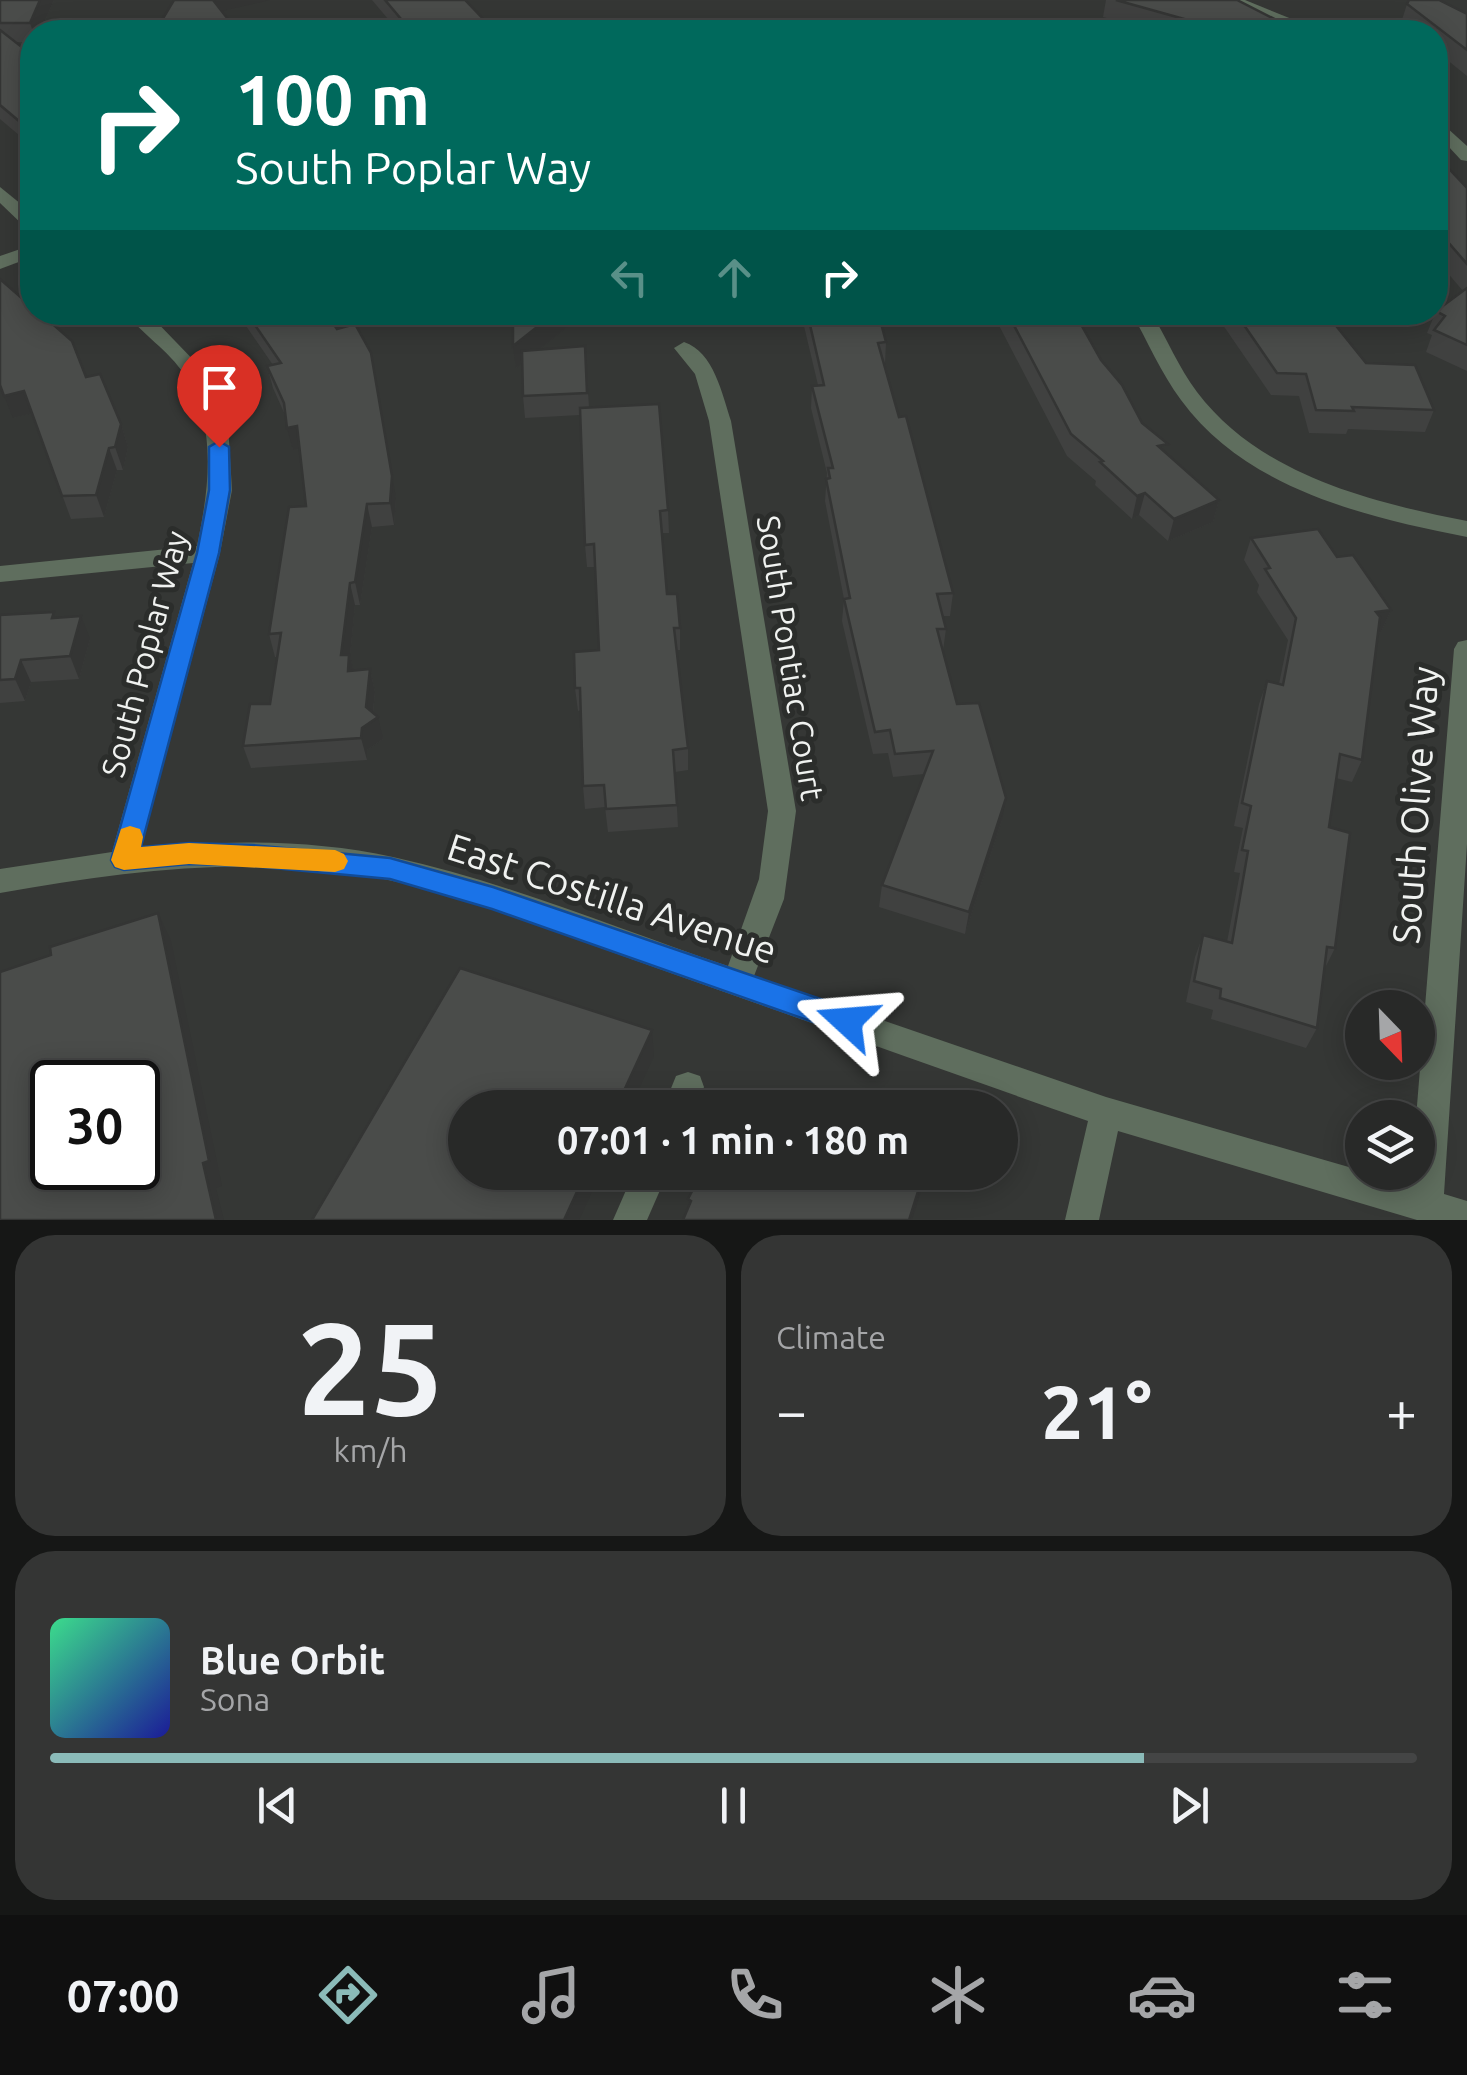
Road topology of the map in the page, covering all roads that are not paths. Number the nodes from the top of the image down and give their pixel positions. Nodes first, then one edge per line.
1 (1231, 0) edge
2 (1284, 20) edge
3 (1448, 136) edge
4 (1467, 156) edge
5 (0, 193) edge
6 (20, 212) edge
7 (148, 325) edge
8 (1149, 325) edge
9 (684, 348) dead end
10 (1467, 529) edge
11 (208, 553) junction
12 (0, 574) edge
13 (1467, 650) edge
14 (1461, 821) edge
15 (124, 860) junction
16 (0, 881) edge
17 (736, 982) junction
18 (1106, 1112) junction
19 (643, 1190) edge
20 (1426, 1206) junction
21 (1467, 1218) edge
22 (630, 1220) edge
23 (1082, 1220) edge

1 - 2 street
3 - 4 street
5 - 6 street
7 - 11 street, South Poplar Way
8 - 10 street
9 - 17 street, South Pontiac Court
11 - 12 street
11 - 15 street, South Poplar Way
13 - 14 street, South Olive Way
14 - 20 street, South Olive Way
15 - 16 street, East Costilla Avenue
15 - 17 street, East Costilla Avenue
17 - 18 street, East Costilla Avenue
18 - 20 street, East Costilla Avenue
18 - 23 street
19 - 22 street
20 - 21 street, East Costilla Avenue

